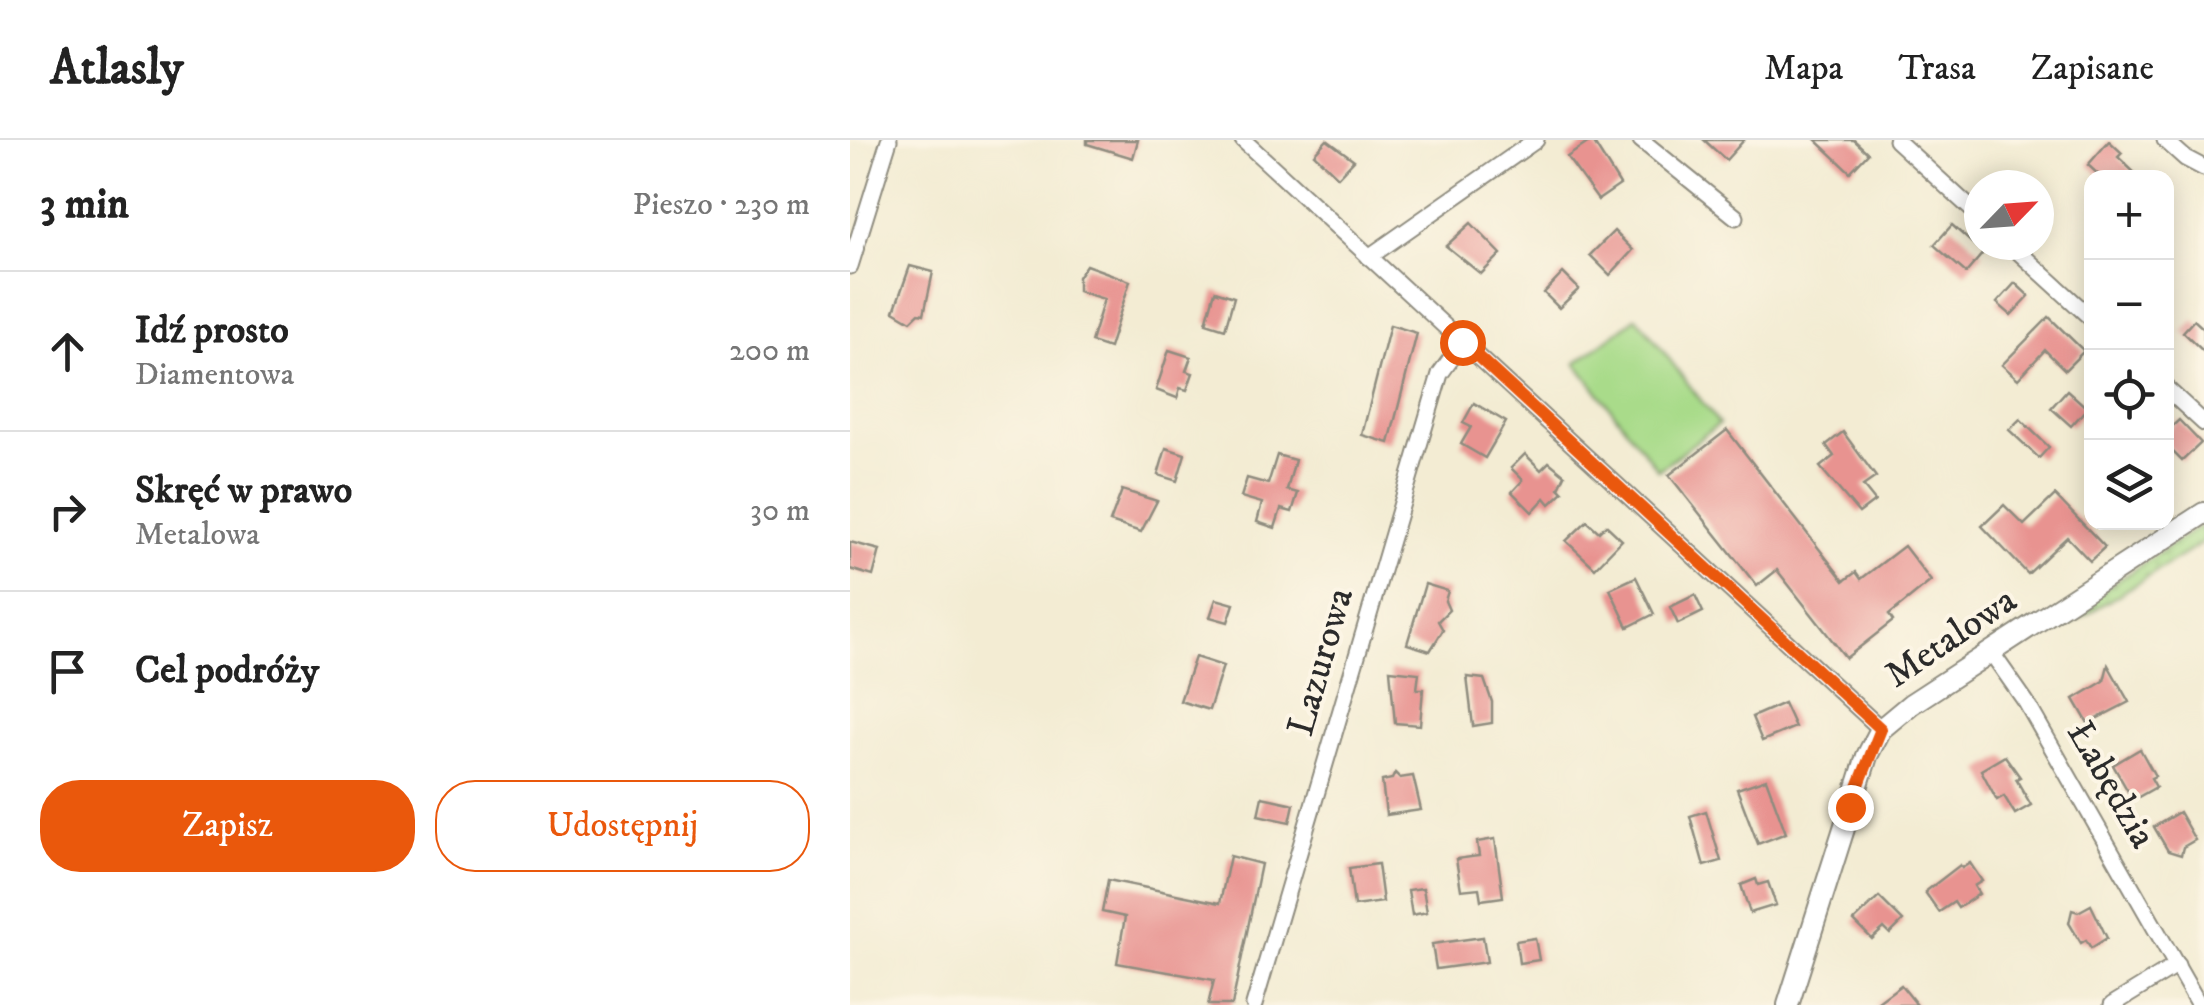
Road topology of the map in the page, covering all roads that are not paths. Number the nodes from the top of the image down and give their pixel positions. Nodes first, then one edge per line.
1 (889, 140) edge
2 (1243, 140) edge
3 (1536, 140) edge
4 (1641, 140) edge
5 (1896, 140) edge
6 (2166, 140) edge
7 (2204, 168) edge
8 (1964, 202) edge
9 (1736, 217) dead end
10 (1369, 257) junction
11 (2027, 260) edge
12 (850, 266) edge
13 (2084, 312) edge
14 (1462, 342) junction
15 (2174, 395) edge
16 (2204, 422) edge
17 (2204, 514) edge
18 (1992, 652) junction
19 (1881, 729) junction
20 (2178, 966) junction
21 (1254, 1005) edge
22 (1788, 1005) edge
23 (2112, 1005) edge
24 (2200, 1005) edge

1 - 12 street
2 - 10 street
3 - 10 street
4 - 9 street
5 - 8 street
6 - 7 street
10 - 14 street
11 - 13 street
14 - 19 street
14 - 21 street, Lazurowa
15 - 16 street
17 - 18 street, Metalowa
18 - 19 street, Metalowa
18 - 20 street, Łabędzia
19 - 22 street, Metalowa
20 - 23 street
20 - 24 street, Łabędzia

